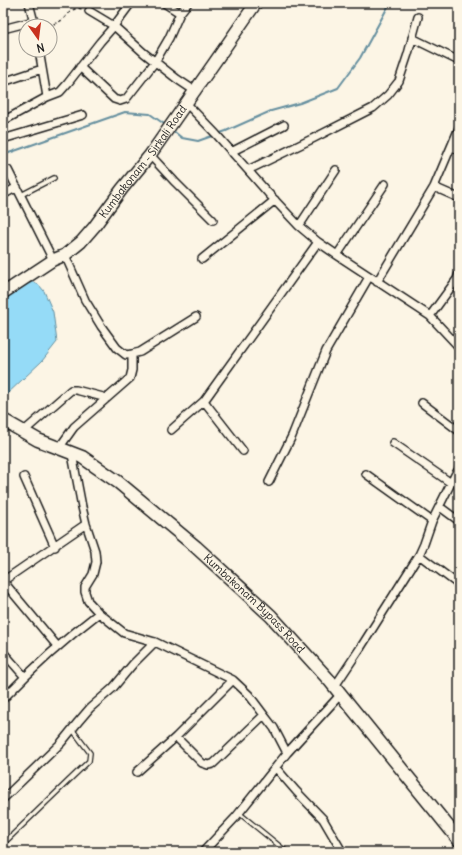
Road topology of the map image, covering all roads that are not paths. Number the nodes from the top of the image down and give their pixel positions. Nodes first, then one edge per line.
1 (29, 3) edge
2 (131, 3) edge
3 (164, 3) edge
4 (188, 3) edge
5 (256, 3) edge
6 (89, 11) road end
7 (180, 13) junction
8 (418, 17) dead end
9 (33, 18) edge
10 (114, 26) junction
11 (18, 27) edge
12 (3, 29) edge
13 (412, 38) junction
14 (40, 58) edge
15 (459, 61) edge
16 (155, 62) junction
17 (80, 67) junction
18 (42, 69) junction
19 (3, 82) edge
20 (194, 91) junction
21 (47, 96) junction
22 (186, 103) junction
23 (83, 115) dead end
24 (3, 121) edge
25 (284, 124) dead end
26 (459, 128) edge
27 (3, 139) edge
28 (451, 147) junction
29 (459, 150) edge
30 (231, 152) junction
31 (150, 155) junction
32 (8, 170) dead end
33 (248, 170) junction
34 (336, 170) dead end
35 (54, 178) dead end
36 (385, 184) dead end
37 (17, 187) junction
38 (434, 187) junction
39 (3, 195) edge
40 (21, 195) junction
41 (459, 198) edge
42 (275, 200) junction
43 (213, 220) dead end
44 (299, 226) junction
45 (318, 242) junction
46 (65, 255) junction
47 (336, 255) junction
48 (202, 259) dead end
49 (53, 260) junction
50 (459, 273) edge
51 (369, 276) junction
52 (377, 282) junction
53 (3, 293) edge
54 (430, 316) junction
55 (196, 317) dead end
56 (458, 346) edge
57 (132, 354) junction
58 (106, 398) junction
59 (204, 401) junction
60 (422, 403) dead end
61 (3, 420) edge
62 (171, 430) dead end
63 (459, 431) edge
64 (23, 432) junction
65 (393, 443) dead end
66 (59, 448) junction
67 (243, 451) dead end
68 (72, 454) junction
69 (459, 469) edge
70 (366, 474) dead end
71 (24, 477) dead end
72 (269, 482) dead end
73 (451, 483) junction
74 (440, 507) junction
75 (432, 521) junction
76 (459, 521) edge
77 (86, 524) junction
78 (55, 546) junction
79 (419, 555) junction
80 (3, 581) edge
81 (459, 585) edge
82 (99, 613) junction
83 (154, 642) junction
84 (58, 647) junction
85 (3, 652) edge
86 (25, 677) junction
87 (233, 680) junction
88 (338, 690) junction
89 (3, 699) edge
90 (264, 715) junction
91 (72, 729) junction
92 (176, 737) junction
93 (287, 753) junction
94 (276, 768) junction
95 (137, 772) dead end
96 (3, 799) edge
97 (239, 813) junction
98 (459, 840) edge
99 (3, 844) edge
100 (207, 851) edge
101 (287, 852) edge
102 (341, 852) edge

1 - 9 street
2 - 10 street
3 - 7 street
4 - 7 street
5 - 20 main road, Kumbakonam - Sirkali Road
6 - 10 street
7 - 16 street
8 - 13 street
10 - 16 street
10 - 17 street
11 - 12 street
13 - 15 street
13 - 33 street
14 - 18 street
16 - 17 street
16 - 20 street
17 - 21 street
18 - 19 street
18 - 21 street
20 - 22 main road, Kumbakonam - Sirkali Road
21 - 24 street
22 - 30 street
22 - 31 main road, Kumbakonam - Sirkali Road
23 - 27 street
25 - 30 street
26 - 28 street
28 - 29 street
28 - 38 street
30 - 33 street
31 - 43 street
31 - 46 main road, Kumbakonam - Sirkali Road
32 - 37 street
33 - 42 street
34 - 44 street
35 - 40 lane
36 - 47 street
37 - 39 street
37 - 40 street
38 - 41 street
38 - 52 street
40 - 49 street
42 - 44 street
42 - 48 street
44 - 45 street
45 - 47 street
45 - 59 street
46 - 49 main road, Kumbakonam - Sirkali Road
46 - 57 street
47 - 51 street
49 - 53 main road, Kumbakonam - Sirkali Road
50 - 54 street
51 - 52 street
51 - 72 street
52 - 54 street
54 - 56 street
55 - 57 street
57 - 58 street
58 - 64 street
58 - 66 street
59 - 62 street
59 - 67 street
60 - 63 street
61 - 64 highway, Kumbakonam Bypass Road
64 - 66 highway, Kumbakonam Bypass Road
65 - 73 street
66 - 68 highway, Kumbakonam Bypass Road
68 - 77 street
68 - 88 highway, Kumbakonam Bypass Road
69 - 73 street
70 - 75 street
71 - 78 street
73 - 74 street
74 - 75 street
74 - 76 street
75 - 79 street
77 - 78 street
77 - 82 street
78 - 80 street
79 - 81 street
79 - 88 street
80 - 84 street
82 - 83 street
82 - 84 street
83 - 87 street
83 - 91 street
84 - 86 street
85 - 86 street
86 - 89 street
87 - 90 street
87 - 92 street
88 - 93 street
88 - 98 highway, Kumbakonam Bypass Road
90 - 92 street
90 - 93 street
91 - 96 street
91 - 99 lane
92 - 95 street
93 - 94 street
94 - 97 street
94 - 102 street
97 - 100 street
97 - 101 lane

